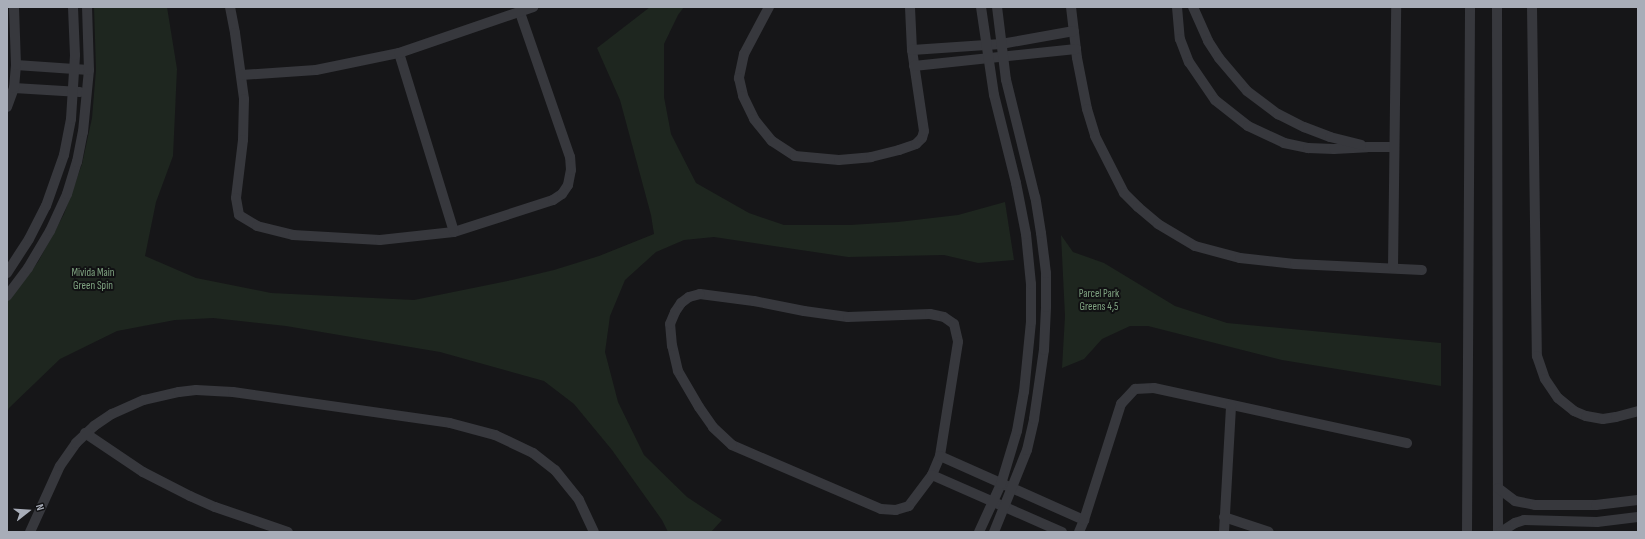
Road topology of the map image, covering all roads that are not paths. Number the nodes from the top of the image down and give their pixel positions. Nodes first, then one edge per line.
1 (14, 7) edge
2 (73, 7) edge
3 (87, 7) edge
4 (230, 7) edge
5 (533, 7) edge
6 (769, 7) edge
7 (910, 7) edge
8 (981, 7) edge
9 (997, 7) edge
10 (1070, 7) edge
11 (1177, 7) edge
12 (1193, 7) edge
13 (1396, 7) edge
14 (1470, 7) edge
15 (1497, 7) edge
16 (1532, 7) edge
17 (520, 13) junction
18 (1074, 31) junction
19 (1001, 44) junction
20 (986, 46) junction
21 (1076, 49) junction
22 (912, 50) junction
23 (399, 53) junction
24 (1003, 58) junction
25 (988, 60) junction
26 (16, 66) junction
27 (914, 66) junction
28 (73, 69) junction
29 (89, 70) junction
30 (241, 75) junction
31 (14, 88) junction
32 (73, 92) junction
33 (87, 92) junction
34 (7, 107) edge
35 (1367, 147) junction
36 (1394, 147) junction
37 (454, 232) junction
38 (1393, 268) junction
39 (1422, 270) dead end
40 (7, 273) edge
41 (7, 296) edge
42 (1231, 405) junction
43 (1638, 411) edge
44 (85, 433) junction
45 (1407, 443) dead end
46 (940, 456) junction
47 (932, 475) junction
48 (1001, 484) junction
49 (1498, 488) junction
50 (1013, 489) junction
51 (1638, 500) edge
52 (994, 502) junction
53 (1553, 505) junction
54 (1005, 507) junction
55 (1224, 517) junction
56 (1638, 517) edge
57 (1084, 520) junction
58 (1553, 521) junction
59 (30, 532) edge
60 (288, 532) edge
61 (594, 532) edge
62 (979, 532) edge
63 (994, 532) edge
64 (1062, 532) edge
65 (1078, 532) edge
66 (1224, 532) edge
67 (1270, 532) edge
68 (1467, 532) edge
69 (1500, 532) edge

1 - 26 street
2 - 28 street
3 - 29 street
4 - 30 street
5 - 17 street
6 - 27 street
7 - 22 street
8 - 20 street
9 - 19 street
10 - 18 street
11 - 35 street
12 - 35 street
13 - 36 street
14 - 68 street
15 - 49 street
16 - 43 street
17 - 23 street
17 - 37 street
18 - 19 street
18 - 21 street
19 - 20 street
19 - 24 street
20 - 22 street
20 - 25 street
21 - 24 street
21 - 38 street
22 - 27 street
23 - 30 street
23 - 37 street
24 - 25 street
24 - 50 street
25 - 27 street
25 - 48 street
26 - 28 street
26 - 31 street
28 - 29 street
28 - 32 street
29 - 33 street
30 - 37 street
31 - 32 street
31 - 34 street
32 - 33 street
32 - 40 street
33 - 41 street
35 - 36 street
36 - 38 street
38 - 39 street
42 - 45 street
42 - 55 street
42 - 57 street
44 - 59 street
44 - 60 street
44 - 61 street
46 - 47 street
46 - 47 street
46 - 48 street
47 - 52 street
48 - 50 street
48 - 52 street
49 - 53 street
49 - 69 street
50 - 54 street
50 - 57 street
51 - 53 street
52 - 54 street
52 - 62 street
53 - 58 street
54 - 63 street
54 - 64 street
55 - 66 street
55 - 67 street
56 - 58 street
57 - 65 street
58 - 69 street

